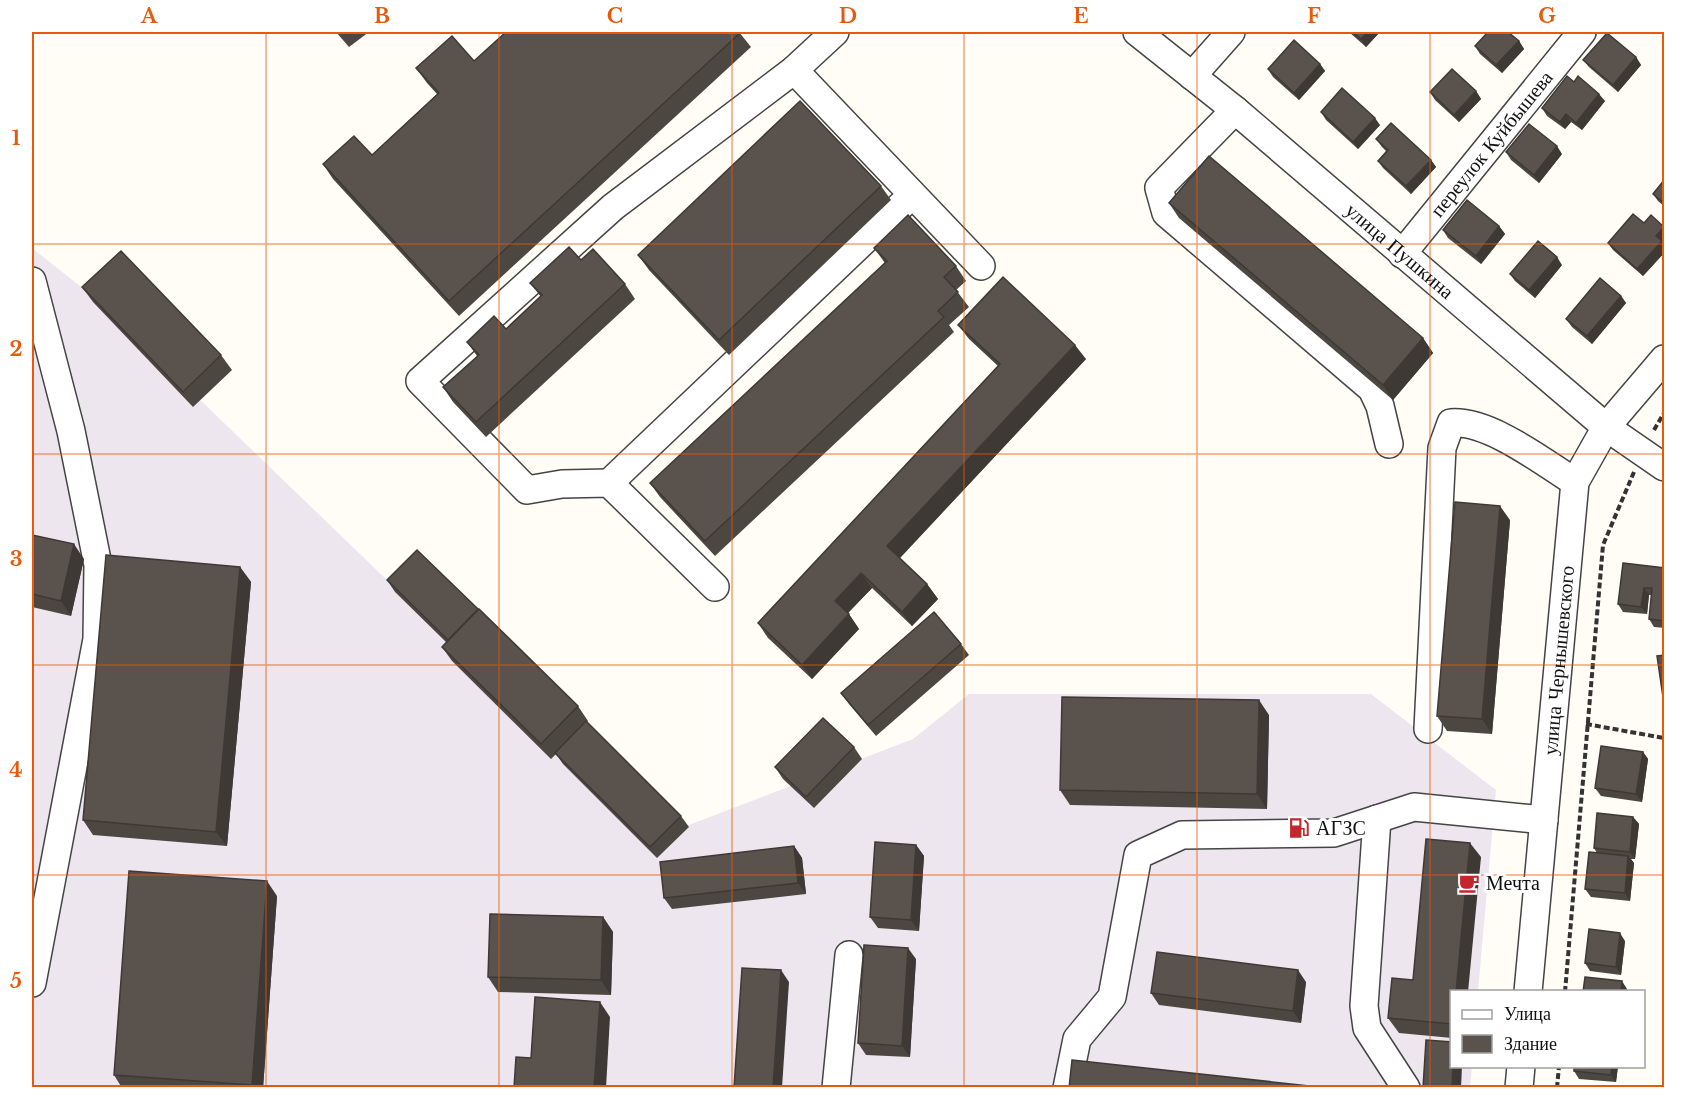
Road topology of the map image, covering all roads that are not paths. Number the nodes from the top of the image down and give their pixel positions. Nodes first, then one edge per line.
1 (835, 32) edge
2 (1137, 32) edge
3 (1231, 32) edge
4 (1582, 32) edge
5 (794, 70) junction
6 (1192, 76) junction
7 (1235, 110) junction
8 (912, 195) junction
9 (1402, 254) junction
10 (981, 266) dead end
11 (32, 281) edge
12 (1665, 359) edge
13 (1606, 428) junction
14 (1389, 444) dead end
15 (1665, 467) edge
16 (1575, 482) junction
17 (609, 483) junction
18 (715, 587) dead end
19 (1428, 729) dead end
20 (1377, 819) junction
21 (1544, 820) junction
22 (849, 955) dead end
23 (32, 983) edge
24 (1528, 990) edge
25 (1521, 1068) edge
26 (836, 1088) edge
27 (1067, 1088) edge
28 (1406, 1088) edge
29 (1519, 1088) edge

1 - 5 street
2 - 6 street, улица Пушкина
3 - 6 street
4 - 9 street, переулок Куйбышева
5 - 8 street
5 - 17 street
6 - 7 street, улица Пушкина
7 - 9 street, улица Пушкина
7 - 14 street
8 - 10 street
8 - 17 street
9 - 13 street, улица Пушкина
11 - 23 street
12 - 13 street, улица Чернышевского
13 - 15 street, улица Пушкина
13 - 16 street, улица Чернышевского
16 - 19 street
16 - 21 street, улица Чернышевского
17 - 18 street
20 - 21 street
20 - 27 street
20 - 28 street
21 - 24 street, улица Чернышевского
22 - 26 street
25 - 29 street

